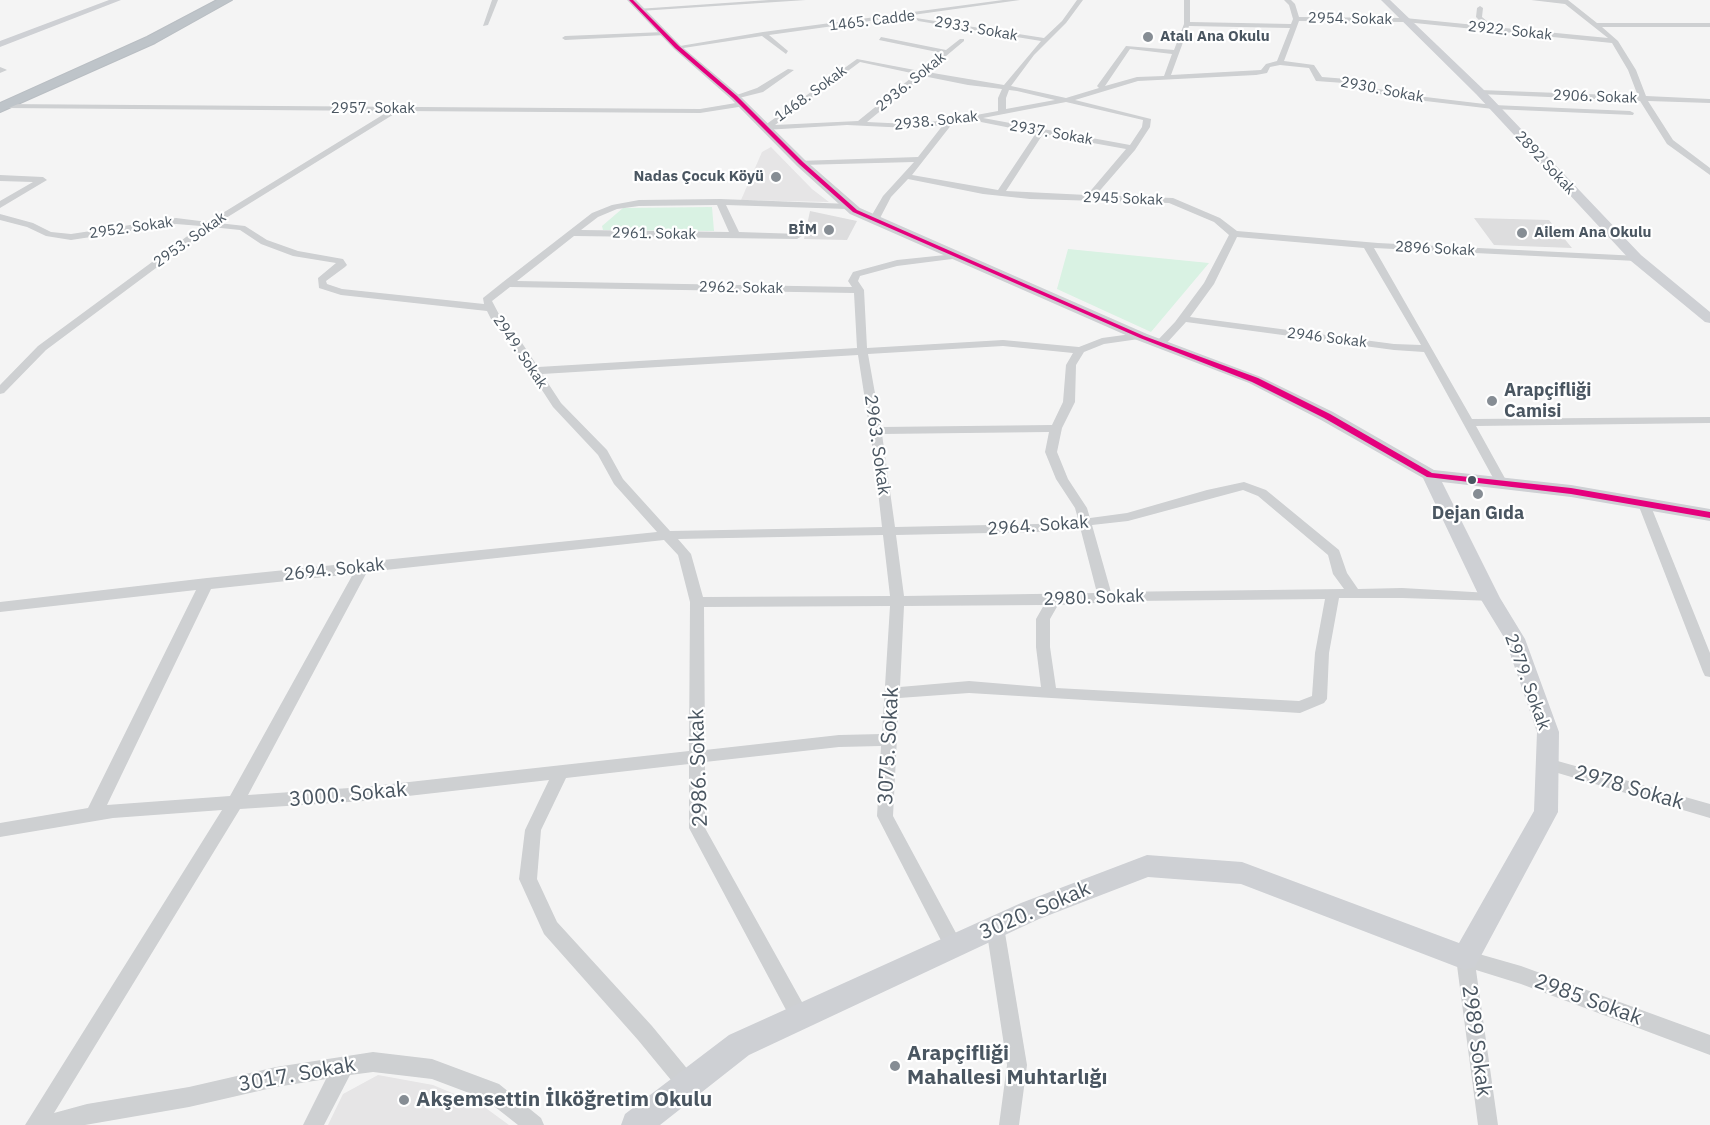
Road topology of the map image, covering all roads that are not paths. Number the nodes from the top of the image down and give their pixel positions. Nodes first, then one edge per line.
1 (117, 0) edge
2 (217, 0) edge
3 (226, 0) edge
4 (495, 0) edge
5 (631, 0) edge
6 (803, 0) edge
7 (940, 0) edge
8 (1017, 0) edge
9 (1080, 0) edge
10 (1187, 0) edge
11 (1287, 0) edge
12 (1386, 0) edge
13 (1534, 0) edge
14 (1566, 1) edge
15 (1480, 8) dead end
16 (640, 9) junction
17 (955, 9) junction
18 (906, 16) junction
19 (1405, 20) junction
20 (1294, 22) junction
21 (1187, 24) junction
22 (486, 25) dead end
23 (1598, 25) junction
24 (1710, 25) edge
25 (1490, 29) junction
26 (664, 34) junction
27 (763, 34) junction
28 (565, 38) dead end
29 (881, 39) dead end
30 (962, 40) dead end
31 (1046, 40) junction
32 (1615, 41) junction
33 (0, 44) edge
34 (677, 47) junction
35 (786, 52) dead end
36 (948, 52) junction
37 (1176, 52) junction
38 (1280, 63) junction
39 (790, 70) dead end
40 (922, 73) junction
41 (1167, 76) junction
42 (1006, 88) junction
43 (1104, 89) junction
44 (1480, 92) junction
45 (1643, 99) junction
46 (739, 100) junction
47 (1060, 101) junction
48 (1710, 101) edge
49 (1, 106) edge
50 (1493, 107) junction
51 (397, 109) junction
52 (1002, 113) junction
53 (1630, 113) dead end
54 (970, 118) junction
55 (949, 122) junction
56 (859, 124) junction
57 (765, 128) junction
58 (1041, 131) junction
59 (1132, 148) junction
60 (920, 159) junction
61 (1689, 159) junction
62 (1710, 160) edge
63 (801, 163) junction
64 (1710, 172) edge
65 (906, 176) junction
66 (0, 178) edge
67 (1000, 193) junction
68 (1088, 199) junction
69 (720, 202) junction
70 (0, 204) edge
71 (847, 206) junction
72 (0, 217) edge
73 (874, 220) junction
74 (210, 224) junction
75 (573, 233) junction
76 (1234, 234) junction
77 (735, 235) junction
78 (796, 236) dead end
79 (1367, 245) junction
80 (952, 256) junction
81 (1636, 258) junction
82 (506, 284) junction
83 (859, 290) junction
84 (491, 308) junction
85 (1184, 319) junction
86 (1710, 319) edge
87 (1139, 336) junction
88 (1160, 344) junction
89 (862, 349) junction
90 (1428, 349) junction
91 (1080, 350) junction
92 (533, 371) junction
93 (0, 391) edge
94 (1710, 420) edge
95 (1471, 423) junction
96 (1056, 428) junction
97 (875, 431) junction
98 (1430, 476) junction
99 (1502, 482) junction
100 (1644, 504) junction
101 (1710, 515) edge
102 (1085, 523) junction
103 (889, 532) junction
104 (669, 535) junction
105 (363, 567) junction
106 (207, 583) junction
107 (1333, 593) junction
108 (1353, 593) junction
109 (1105, 597) junction
110 (1491, 598) junction
111 (897, 600) junction
112 (1054, 600) junction
113 (697, 602) junction
114 (0, 607) edge
115 (1710, 672) edge
116 (893, 693) junction
117 (1049, 693) junction
118 (890, 740) junction
119 (696, 758) junction
120 (1547, 764) junction
121 (560, 774) junction
122 (234, 805) junction
123 (1710, 811) edge
124 (94, 814) junction
125 (0, 830) edge
126 (995, 927) junction
127 (954, 946) junction
128 (1465, 958) junction
129 (800, 1017) junction
130 (1710, 1045) edge
131 (344, 1066) junction
132 (687, 1084) junction
133 (56, 1124) edge
134 (35, 1125) edge
135 (313, 1125) edge
136 (534, 1125) edge
137 (636, 1125) edge
138 (1009, 1125) edge
139 (1488, 1125) edge

1 - 33 street
2 - 49 highway
3 - 49 highway
4 - 22 street
5 - 16 street
6 - 16 street
7 - 17 street
8 - 17 street, 1465. Cadde
9 - 31 street
10 - 21 street
11 - 20 street
12 - 19 street, 2892 Sokak
13 - 14 street
14 - 23 street
15 - 25 street
16 - 26 street
17 - 18 street, 1465. Cadde
18 - 27 street, 1465. Cadde
18 - 31 street, 2933. Sokak
19 - 20 street, 2954. Sokak
19 - 25 street, 2922. Sokak
19 - 44 street, 2892 Sokak
20 - 21 street, 2954. Sokak
20 - 38 street
21 - 37 street
23 - 24 street
23 - 32 street
25 - 32 street, 2922. Sokak
26 - 28 street
26 - 34 street
27 - 34 street, 1465. Cadde
27 - 35 street
29 - 36 street
30 - 36 street, 2936. Sokak
31 - 42 street
32 - 45 street
34 - 46 street
36 - 40 street, 2936. Sokak
37 - 41 street
37 - 43 street
38 - 41 street, 2930. Sokak
38 - 50 street, 2930. Sokak
39 - 46 street, 2957. Sokak
40 - 42 street
40 - 56 street, 2936. Sokak
40 - 57 street, 1468. Sokak
41 - 43 street, 2930. Sokak
42 - 47 street
42 - 52 street
43 - 47 street, 2938. Sokak
44 - 45 street, 2906. Sokak
44 - 50 street, 2892 Sokak
45 - 48 street, 2906. Sokak
45 - 61 street
46 - 51 street, 2957. Sokak
46 - 57 street
47 - 52 street, 2938. Sokak
47 - 59 street
49 - 51 street, 2957. Sokak
50 - 53 street
50 - 81 street, 2892 Sokak
51 - 74 street, 2953. Sokak
52 - 54 street, 2938. Sokak
54 - 55 street, 2938. Sokak
54 - 58 street, 2937. Sokak
55 - 56 street, 2938. Sokak
55 - 60 street
56 - 57 street, 2938. Sokak
57 - 63 street
58 - 59 street, 2937. Sokak
58 - 67 street
59 - 68 street
60 - 63 street
60 - 65 street
61 - 62 street
61 - 64 street
63 - 71 street
65 - 67 street, 2945 Sokak
65 - 73 street
66 - 70 street
67 - 68 street, 2945 Sokak
68 - 76 street, 2945 Sokak
69 - 71 street, 2949. Sokak
69 - 75 street, 2949. Sokak
69 - 77 street
71 - 73 street
72 - 74 street, 2952. Sokak
73 - 80 street
74 - 84 street, 2952. Sokak
74 - 93 street, 2953. Sokak
75 - 77 street, 2961. Sokak
75 - 82 street, 2949. Sokak
76 - 79 street, 2896 Sokak
76 - 85 street
77 - 78 street, 2961. Sokak
79 - 81 street, 2896 Sokak
79 - 90 street
80 - 83 street
80 - 87 street
81 - 86 street, 2892 Sokak
82 - 83 street, 2962. Sokak
82 - 84 street, 2949. Sokak
83 - 89 street, 2963. Sokak
84 - 92 street, 2949. Sokak
85 - 88 street
85 - 90 street, 2946 Sokak
87 - 88 street
87 - 91 street
88 - 98 street
89 - 91 street
89 - 92 street
89 - 97 street, 2963. Sokak
90 - 95 street
91 - 96 street
92 - 104 street, 2949. Sokak
94 - 95 street
95 - 99 street
96 - 97 street
96 - 102 street
97 - 103 street, 2963. Sokak
98 - 99 street
98 - 110 street, 2979. Sokak
99 - 100 street
100 - 101 street
100 - 115 street
102 - 103 street, 2964. Sokak
102 - 108 street, 2964. Sokak
102 - 109 street
103 - 104 street, 2964. Sokak
103 - 111 street, 2963. Sokak
104 - 105 street, 2694. Sokak
104 - 113 street, 2949. Sokak
105 - 106 street, 2694. Sokak
105 - 122 street
106 - 114 street, 2694. Sokak
106 - 124 street
107 - 108 street, 2980. Sokak
107 - 109 street, 2980. Sokak
107 - 117 street
108 - 110 street, 2980. Sokak
109 - 112 street, 2980. Sokak
110 - 120 street, 2979. Sokak
111 - 112 street, 2980. Sokak
111 - 113 street, 2980. Sokak
111 - 116 street, 3075. Sokak
112 - 117 street
113 - 119 street, 2986. Sokak
116 - 117 street
116 - 118 street, 3075. Sokak
118 - 119 street, 3000. Sokak
118 - 127 street, 3075. Sokak
119 - 121 street, 3000. Sokak
119 - 129 street, 2986. Sokak
120 - 123 street, 2978 Sokak
120 - 128 street, 2979. Sokak
121 - 122 street, 3000. Sokak
121 - 132 street
122 - 124 street, 3000. Sokak
122 - 134 street
124 - 125 street, 3000. Sokak
126 - 127 street, 3020. Sokak
126 - 128 street, 3020. Sokak
126 - 138 street
127 - 129 street, 3020. Sokak
128 - 130 street, 2985 Sokak
128 - 139 street, 2989 Sokak
129 - 132 street, 3020. Sokak
131 - 133 street, 3017. Sokak
131 - 135 street
131 - 136 street, 3017. Sokak
132 - 137 street, 3020. Sokak

